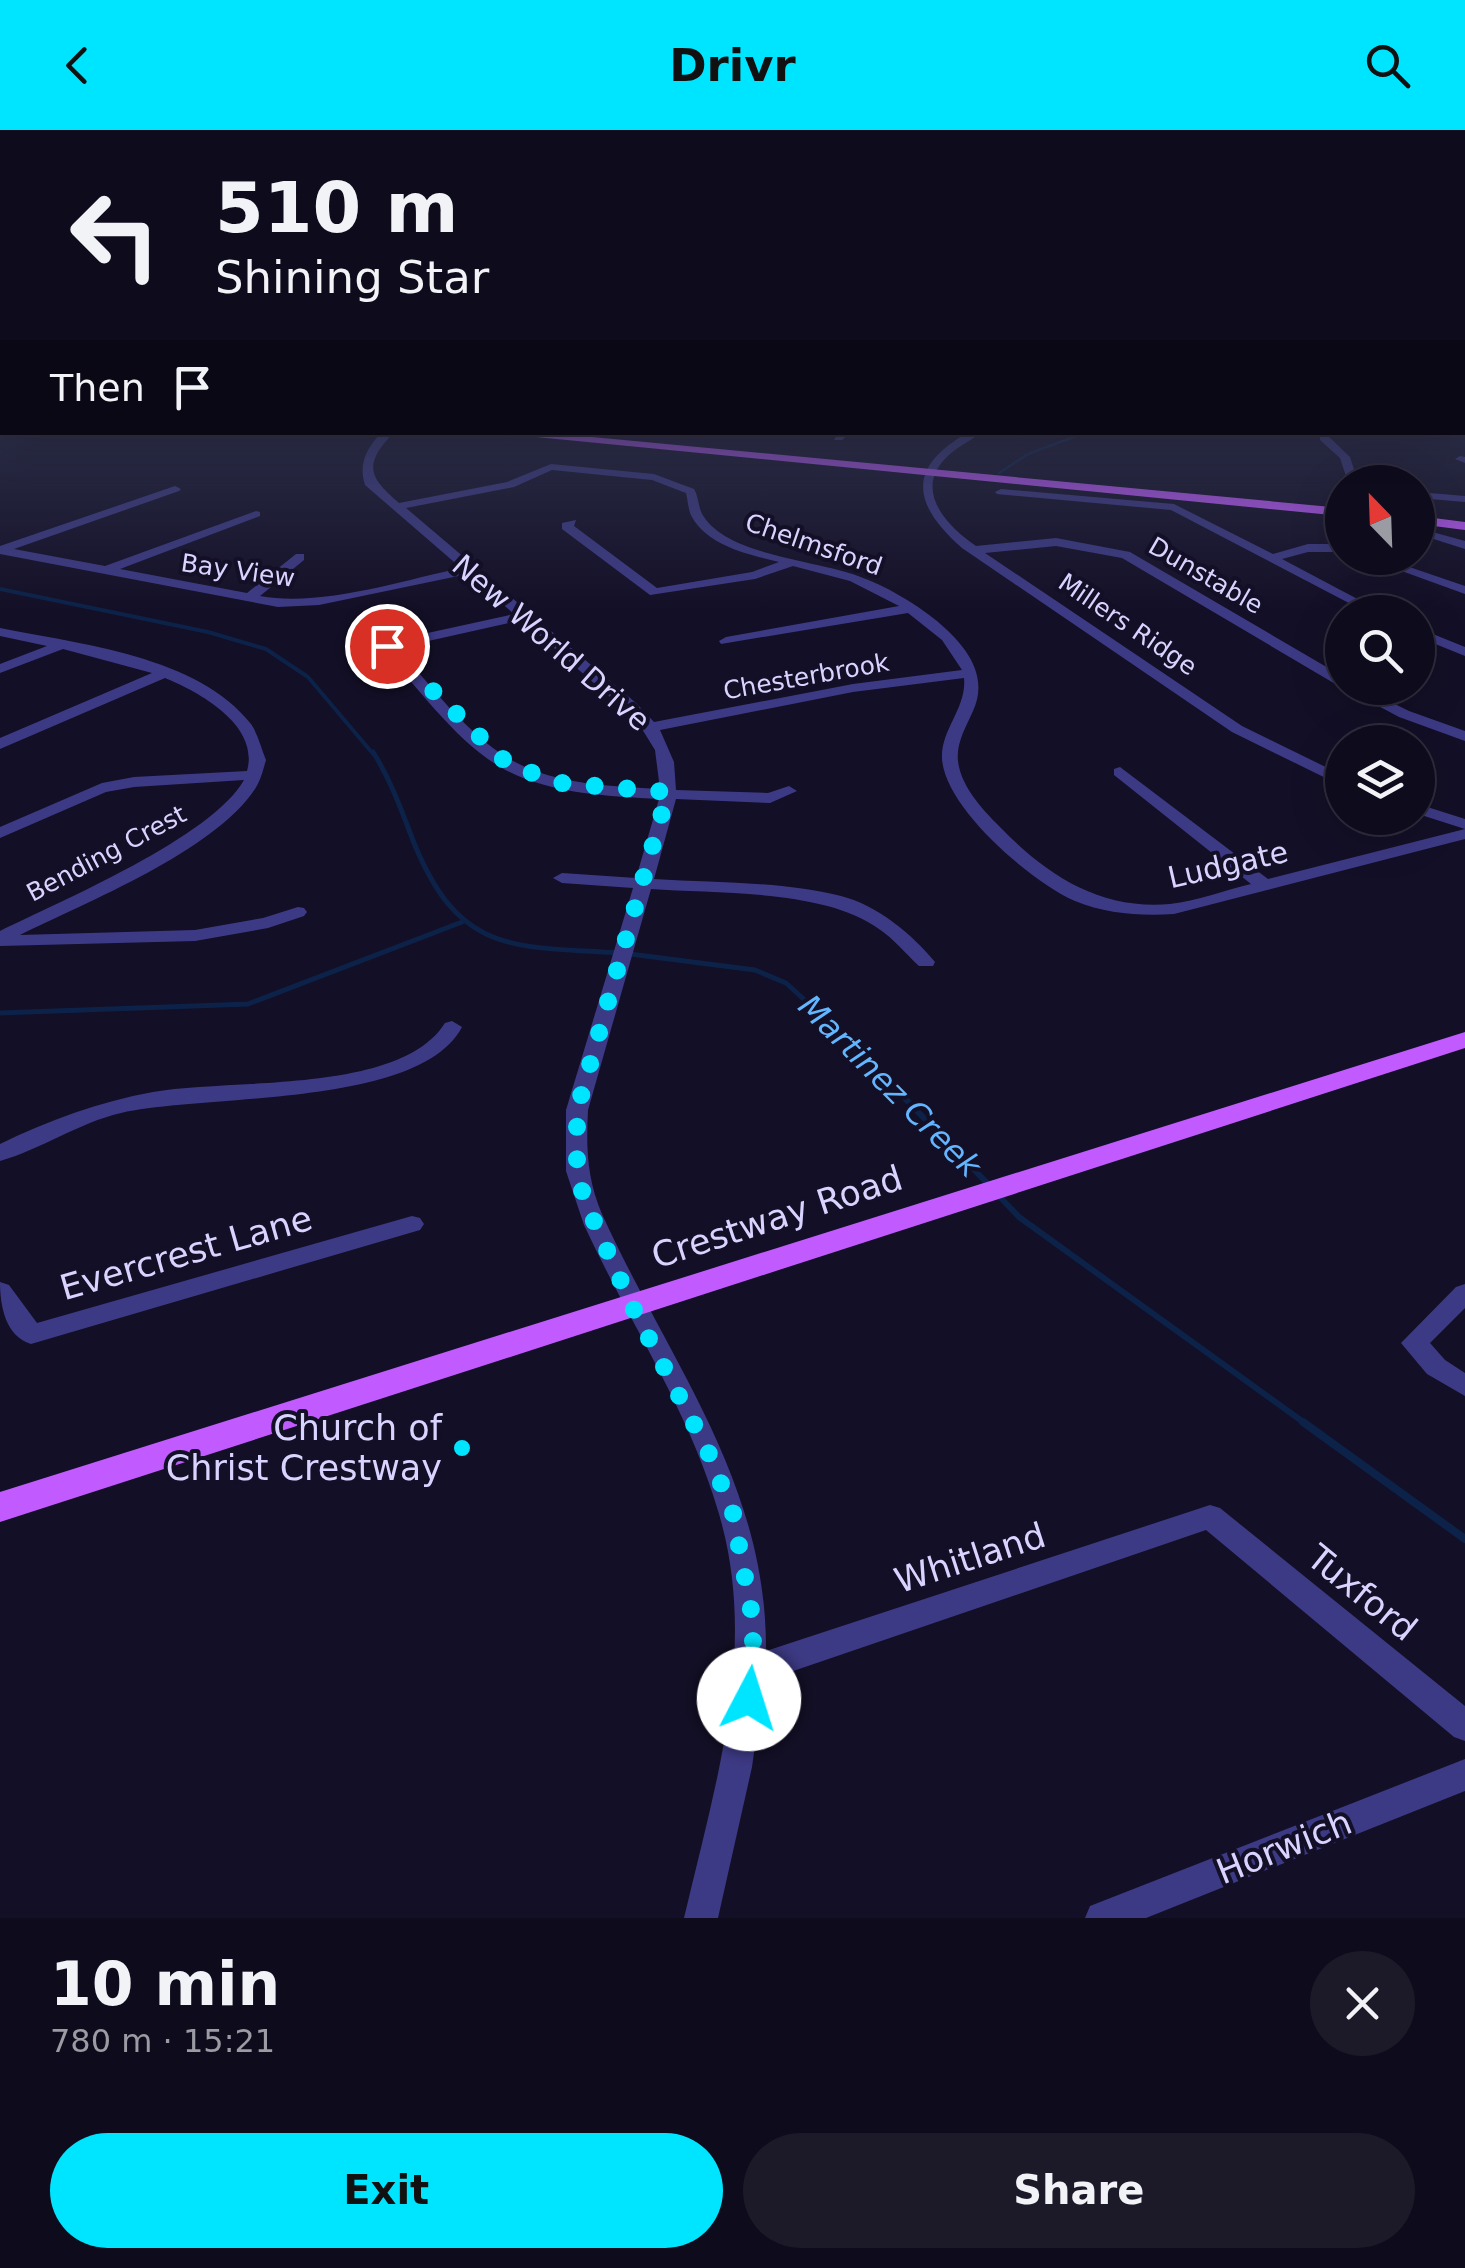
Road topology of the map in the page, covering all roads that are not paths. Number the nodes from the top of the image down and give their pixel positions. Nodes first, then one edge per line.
1 (377, 444) edge
2 (669, 444) edge
3 (956, 444) edge
4 (1331, 444) edge
5 (1347, 465) edge
6 (928, 472) junction
7 (175, 489) dead end
8 (1001, 492) dead end
9 (1435, 496) edge
10 (1440, 497) junction
11 (1465, 499) edge
12 (395, 507) junction
13 (1325, 510) edge
14 (256, 514) dead end
15 (572, 522) dead end
16 (1445, 523) junction
17 (1435, 524) edge
18 (1465, 526) edge
19 (1435, 533) edge
20 (1465, 545) edge
21 (1325, 548) edge
22 (0, 550) edge
23 (975, 550) junction
24 (300, 557) dead end
25 (1272, 558) junction
26 (792, 562) junction
27 (104, 570) junction
28 (470, 570) junction
29 (1421, 575) edge
30 (1465, 590) edge
31 (1343, 595) edge
32 (248, 599) junction
33 (907, 609) junction
34 (526, 615) junction
35 (0, 632) edge
36 (1435, 639) edge
37 (726, 641) dead end
38 (59, 646) junction
39 (1465, 652) edge
40 (0, 669) edge
41 (166, 672) junction
42 (1325, 672) edge
43 (970, 673) junction
44 (1386, 705) edge
45 (650, 727) junction
46 (1465, 736) edge
47 (0, 744) edge
48 (1120, 772) dead end
49 (1325, 773) edge
50 (253, 775) junction
51 (668, 792) junction
52 (789, 792) dead end
53 (1435, 814) edge
54 (1465, 824) edge
55 (0, 833) edge
56 (1465, 834) edge
57 (562, 878) dead end
58 (644, 884) junction
59 (1265, 886) junction
60 (298, 912) dead end
61 (0, 939) edge
62 (926, 962) dead end
63 (452, 1027) dead end
64 (1465, 1040) edge
65 (0, 1153) edge
66 (412, 1224) dead end
67 (0, 1290) edge
68 (1465, 1292) edge
69 (632, 1306) junction
70 (1465, 1386) edge
71 (0, 1507) edge
72 (1210, 1516) joint
73 (752, 1670) junction
74 (1465, 1726) edge
75 (1465, 1775) edge
76 (701, 1918) edge
77 (1102, 1918) edge

1 - 12 street, New World Drive
2 - 6 main road
3 - 6 street
4 - 5 street
6 - 13 main road
6 - 23 street, Millers Ridge
7 - 22 street
8 - 25 street
9 - 10 street
10 - 11 street
10 - 16 street
12 - 26 street, Chelmsford
12 - 28 street, New World Drive
14 - 27 street
15 - 26 street
16 - 17 main road
16 - 18 main road
19 - 20 street
21 - 25 street
22 - 27 street, Bay View
23 - 42 street, Dunstable
23 - 49 street, Millers Ridge
24 - 32 street
25 - 31 street
26 - 33 street, Chelmsford
27 - 32 street, Bay View
28 - 32 street, Bay View
28 - 34 street, New World Drive
29 - 30 street
33 - 37 street
33 - 43 street, Chelmsford
34 - 45 street, New World Drive
34 - 51 street
35 - 38 street
36 - 39 street
38 - 40 street
38 - 41 street
41 - 47 street
41 - 50 street
43 - 45 street, Chesterbrook
43 - 59 street, Ludgate
44 - 46 street
45 - 51 street, New World Drive
48 - 59 street
50 - 55 street
50 - 61 street, Bending Crest
51 - 52 street
51 - 58 street, New World Drive
53 - 54 street
56 - 59 street, Ludgate
57 - 58 street
58 - 62 street
58 - 69 street, New World Drive
60 - 61 street
63 - 65 street
64 - 69 main road, Crestway Road
66 - 67 street, Evercrest Lane
68 - 70 street
69 - 71 main road, Crestway Road
69 - 73 street, New World Drive
72 - 73 street, Whitland
72 - 74 street, Tuxford
73 - 76 street, New World Drive
75 - 77 street, Horwich

